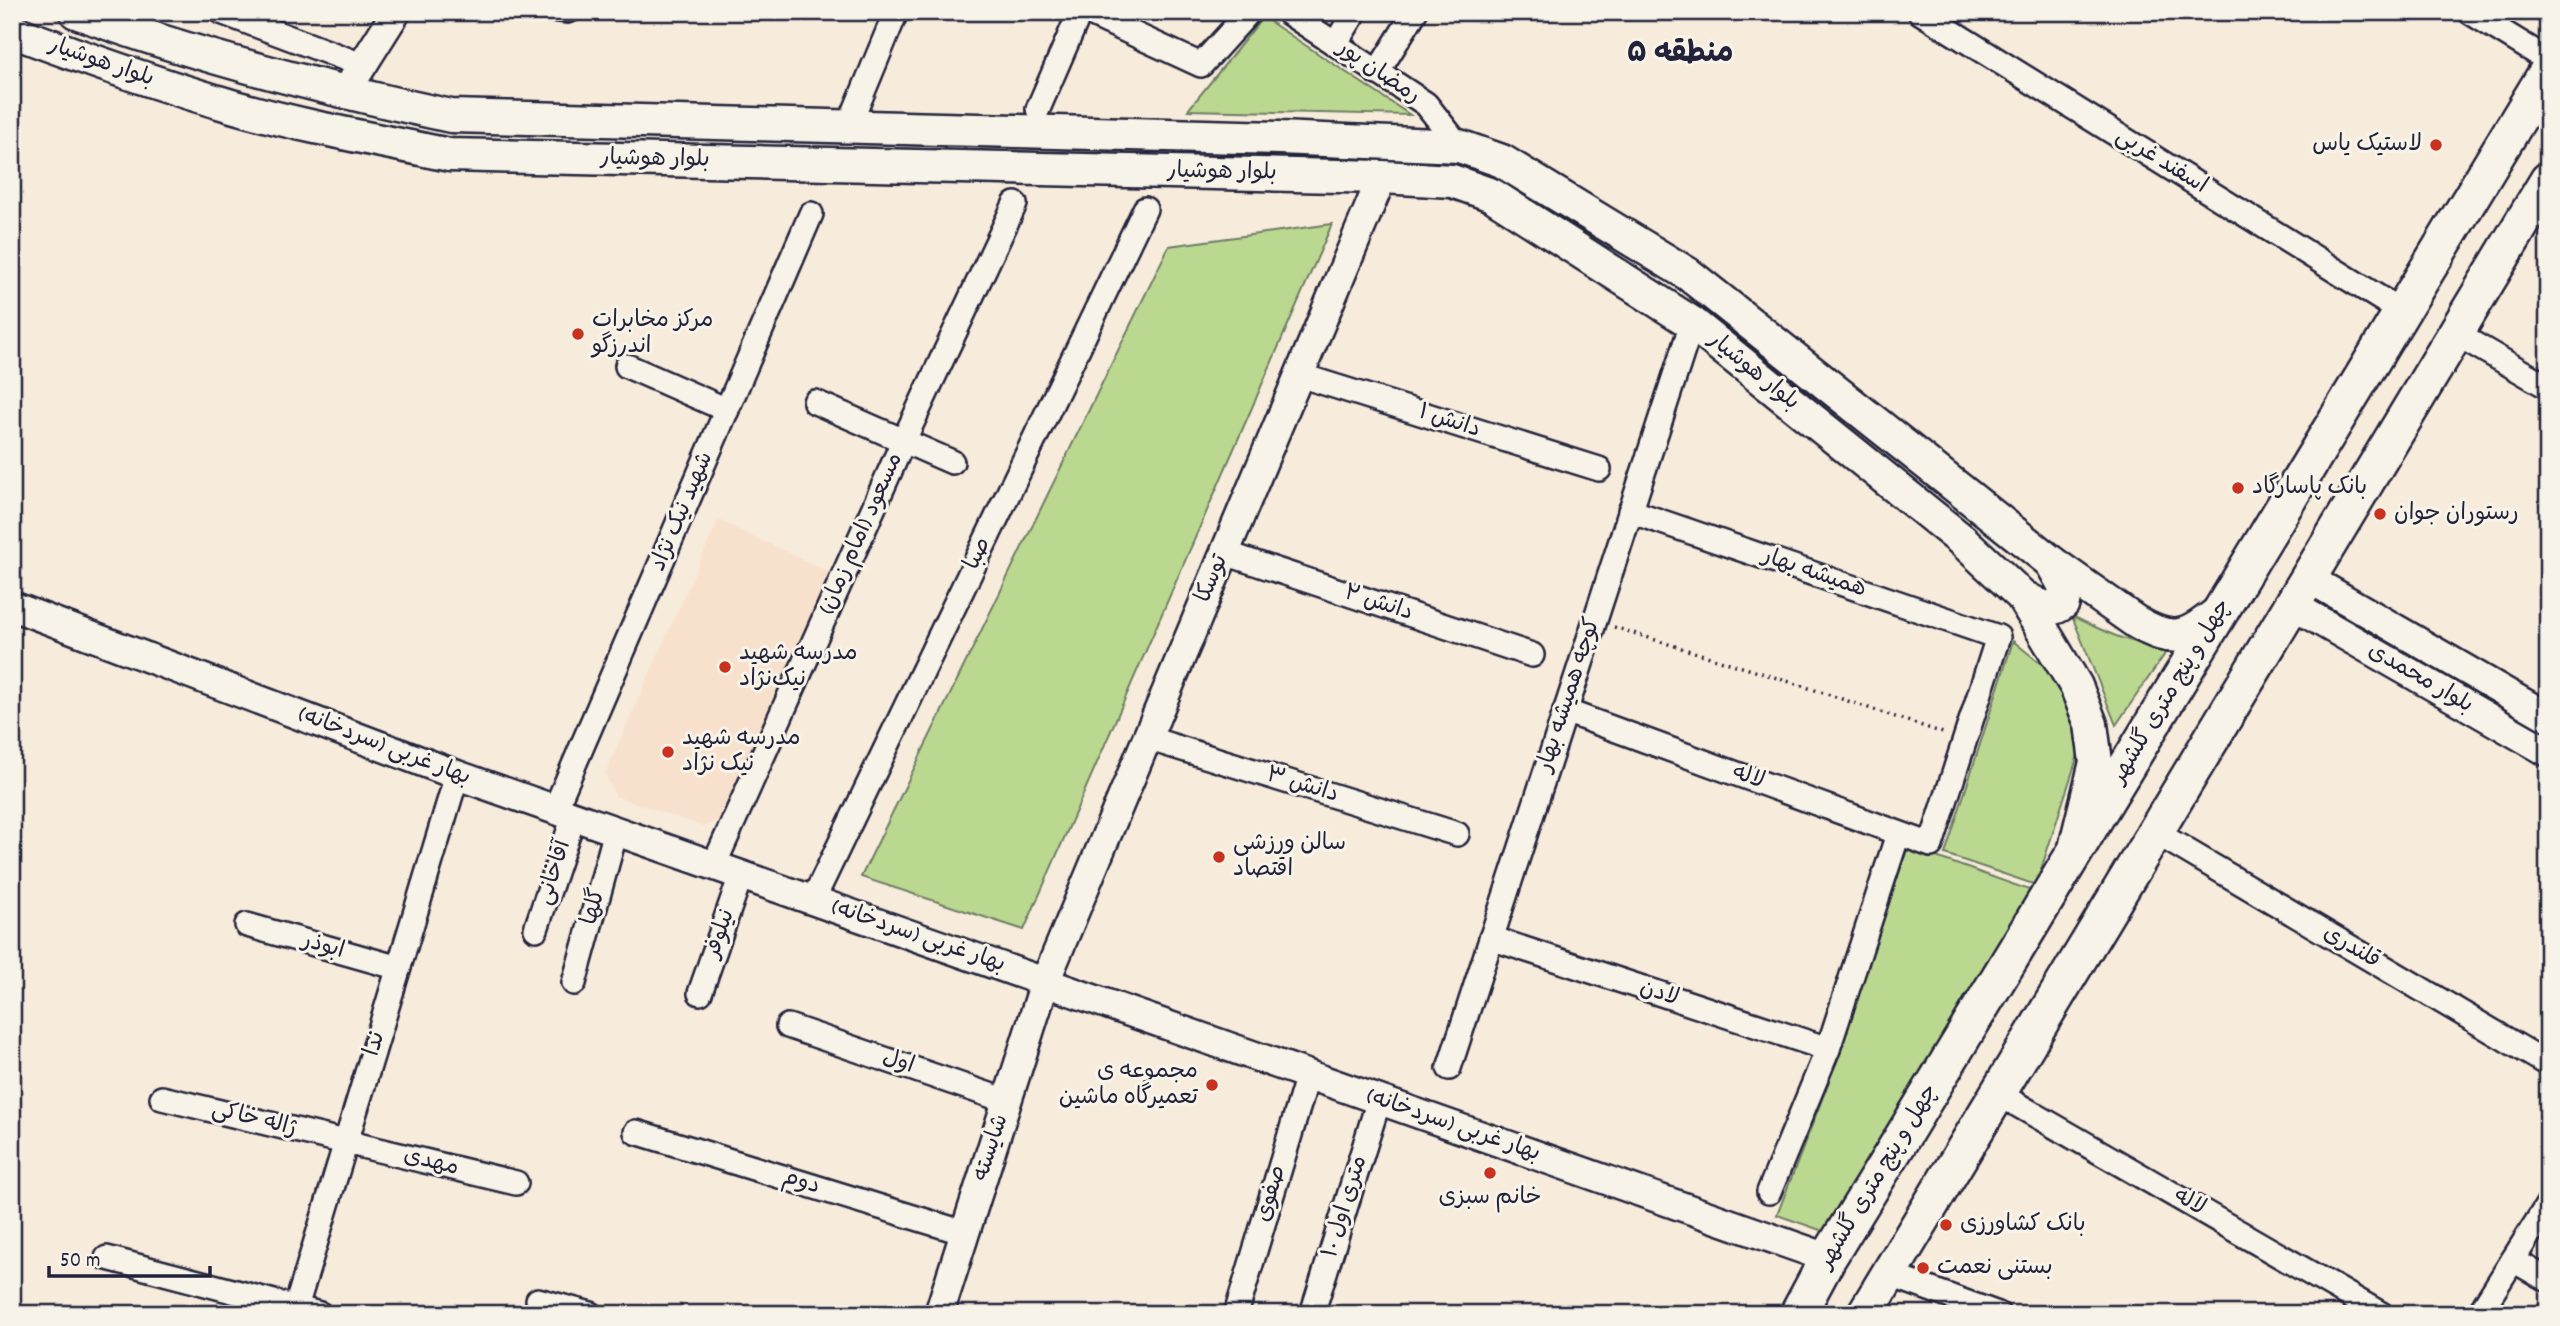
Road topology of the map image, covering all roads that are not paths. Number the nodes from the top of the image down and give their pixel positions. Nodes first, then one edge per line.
1 (76, 12) edge
2 (221, 12) edge
3 (396, 12) edge
4 (524, 12) edge
5 (582, 12) edge
6 (896, 12) edge
7 (1080, 12) edge
8 (1086, 12) edge
9 (1249, 12) edge
10 (1287, 12) edge
11 (1355, 12) edge
12 (1415, 12) edge
13 (1920, 12) edge
14 (2470, 12) edge
15 (1949, 20) edge
16 (12, 31) edge
17 (1335, 44) junction
18 (2548, 60) edge
19 (362, 65) junction
20 (2548, 70) edge
21 (1377, 73) junction
22 (345, 93) junction
23 (1038, 110) dead end
24 (750, 125) junction
25 (837, 127) junction
26 (1459, 146) junction
27 (745, 162) junction
28 (825, 164) junction
29 (1382, 177) junction
30 (2548, 180) edge
31 (1014, 204) dead end
32 (1144, 209) dead end
33 (811, 214) dead end
34 (2402, 312) junction
35 (1692, 323) junction
36 (2455, 333) junction
37 (627, 366) dead end
38 (1299, 375) junction
39 (2548, 387) edge
40 (815, 402) dead end
41 (727, 410) junction
42 (903, 442) junction
43 (951, 462) dead end
44 (1599, 469) dead end
45 (1630, 511) junction
46 (1224, 553) junction
47 (2051, 562) junction
48 (2300, 592) junction
49 (2022, 596) junction
50 (12, 606) edge
51 (2219, 612) junction
52 (2367, 612) junction
53 (2348, 637) junction
54 (1532, 655) dead end
55 (1565, 711) junction
56 (2548, 717) edge
57 (1147, 738) junction
58 (2548, 752) edge
59 (457, 775) junction
60 (564, 812) junction
61 (616, 831) junction
62 (2155, 832) junction
63 (1457, 834) dead end
64 (1898, 834) junction
65 (1931, 845) joint
66 (2071, 864) junction
67 (714, 865) junction
68 (741, 875) junction
69 (813, 900) junction
70 (247, 925) dead end
71 (536, 929) dead end
72 (1491, 938) junction
73 (399, 968) junction
74 (574, 982) dead end
75 (1045, 982) junction
76 (700, 993) dead end
77 (788, 1026) dead end
78 (1828, 1049) junction
79 (2548, 1064) edge
80 (1449, 1068) dead end
81 (1308, 1075) junction
82 (1997, 1093) junction
83 (162, 1098) dead end
84 (1379, 1100) junction
85 (1007, 1101) junction
86 (636, 1132) dead end
87 (346, 1142) junction
88 (516, 1183) dead end
89 (1769, 1192) dead end
90 (2548, 1204) edge
91 (965, 1233) junction
92 (107, 1258) dead end
93 (1828, 1258) junction
94 (2513, 1260) junction
95 (1888, 1274) junction
96 (2548, 1280) edge
97 (538, 1300) dead end
98 (295, 1310) edge
99 (320, 1314) edge
100 (590, 1314) edge
101 (939, 1314) edge
102 (1236, 1314) edge
103 (1312, 1314) edge
104 (1798, 1314) edge
105 (1865, 1314) edge
106 (1998, 1314) edge
107 (2381, 1314) edge
108 (2479, 1314) edge

1 - 22 main road, بلوار هوشیار
2 - 19 street
3 - 19 street
4 - 5 lane
6 - 25 street
7 - 23 street
8 - 9 street
10 - 17 street, رمضان پور
11 - 17 street
12 - 21 street
13 - 15 street, اسفند غربی
14 - 18 street
15 - 34 street, اسفند غربی
16 - 27 main road, بلوار هوشیار
17 - 21 street, رمضان پور
19 - 22 street
20 - 34 main road, چهل و پنج متری گلشهر
21 - 26 street, رمضان پور
22 - 24 main road, بلوار هوشیار
24 - 25 main road, بلوار هوشیار
24 - 27 main road
25 - 26 main road, بلوار هوشیار
25 - 28 main road
26 - 47 main road, بلوار هوشیار
27 - 28 main road, بلوار هوشیار
28 - 29 main road, بلوار هوشیار
29 - 35 main road, بلوار هوشیار
29 - 38 street, توسکا
30 - 36 main road
31 - 42 street, مسعود (امام زمان)
32 - 69 street, صبا
33 - 41 street, شهید نیک نژاد
34 - 51 main road, چهل و پنج متری گلشهر
35 - 45 street, کوچه همیشه بهار
35 - 49 main road, بلوار هوشیار
36 - 39 street
36 - 48 main road
37 - 41 street
38 - 44 street, دانش ۱
38 - 46 street, توسکا
40 - 42 street
41 - 60 street, شهید نیک نژاد
42 - 43 street
42 - 67 street, مسعود (امام زمان)
45 - 55 street, کوچه همیشه بهار
45 - 65 street, همیشه بهار
46 - 54 street, دانش ۲
46 - 57 street, توسکا
47 - 49 main road
47 - 51 main road, بلوار هوشیار
48 - 52 street, بلوار محمدی
48 - 53 street, بلوار محمدی
48 - 62 main road
49 - 66 main road, بلوار هوشیار
50 - 59 street, بهار غربی (سردخانه)
51 - 66 main road, چهل و پنج متری گلشهر
52 - 53 street
52 - 56 street, بلوار محمدی
53 - 58 street, بلوار محمدی
55 - 64 street, لاله
55 - 72 street, کوچه همیشه بهار
57 - 63 street, دانش ۳
57 - 75 street, توسکا
59 - 60 street, بهار غربی (سردخانه)
59 - 73 street, ندا
60 - 61 street, بهار غربی (سردخانه)
60 - 71 street, آقاخانی
61 - 67 street, بهار غربی (سردخانه)
61 - 74 street, گلها
62 - 79 street, قلندری
62 - 82 main road
64 - 65 street, لاله
64 - 78 street
66 - 93 main road, چهل و پنج متری گلشهر
67 - 68 street, بهار غربی (سردخانه)
68 - 69 street, بهار غربی (سردخانه)
68 - 76 street, نیلوفر
69 - 75 street, بهار غربی (سردخانه)
70 - 73 street, ابوذر
72 - 78 street, لادن
72 - 80 street, کوچه همیشه بهار
73 - 87 street, ندا
75 - 81 street, بهار غربی (سردخانه)
75 - 85 street, شایسته
77 - 85 street, اول
78 - 89 street
81 - 84 street, بهار غربی (سردخانه)
81 - 102 street, صفوی
82 - 95 main road
82 - 107 street, لاله
83 - 87 street, ژاله خاکی
84 - 93 street, بهار غربی (سردخانه)
84 - 103 street, ۱۰ متری اول
85 - 91 street, شایسته
86 - 91 street, دوم
87 - 88 street, مهدی
87 - 98 street, ندا
90 - 94 street
91 - 101 street, شایسته
92 - 98 street
93 - 104 main road, چهل و پنج متری گلشهر
94 - 96 street
94 - 108 street
95 - 105 main road
95 - 106 street
97 - 100 street
98 - 99 street

